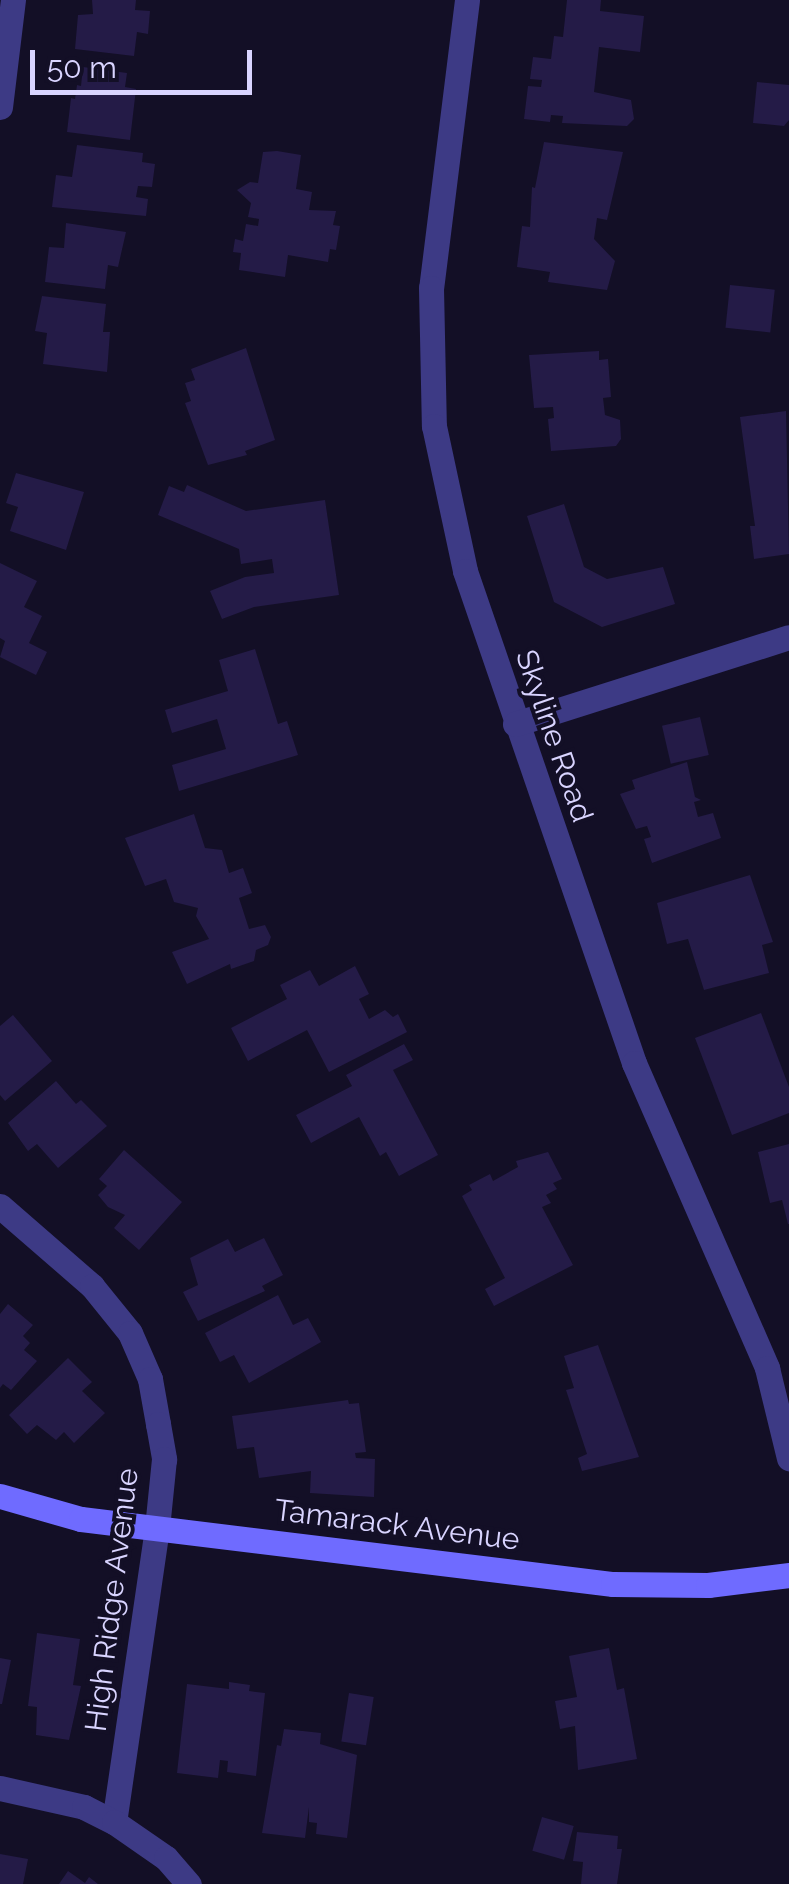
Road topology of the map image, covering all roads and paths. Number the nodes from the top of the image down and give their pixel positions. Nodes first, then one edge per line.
1 (13, 0) edge
2 (467, 0) edge
3 (0, 107) edge
4 (789, 637) edge
5 (514, 724) junction
6 (0, 1206) edge
7 (789, 1458) edge
8 (0, 1496) edge
9 (157, 1528) junction
10 (789, 1575) edge
11 (0, 1788) edge
12 (114, 1822) junction
13 (190, 1884) edge

1 - 3 street
2 - 5 street, Skyline Road
4 - 5 street
5 - 7 street, Skyline Road
6 - 9 street, High Ridge Avenue
8 - 9 main road, Tamarack Avenue
9 - 10 main road, Tamarack Avenue
9 - 12 street, High Ridge Avenue
11 - 12 street
12 - 13 street

